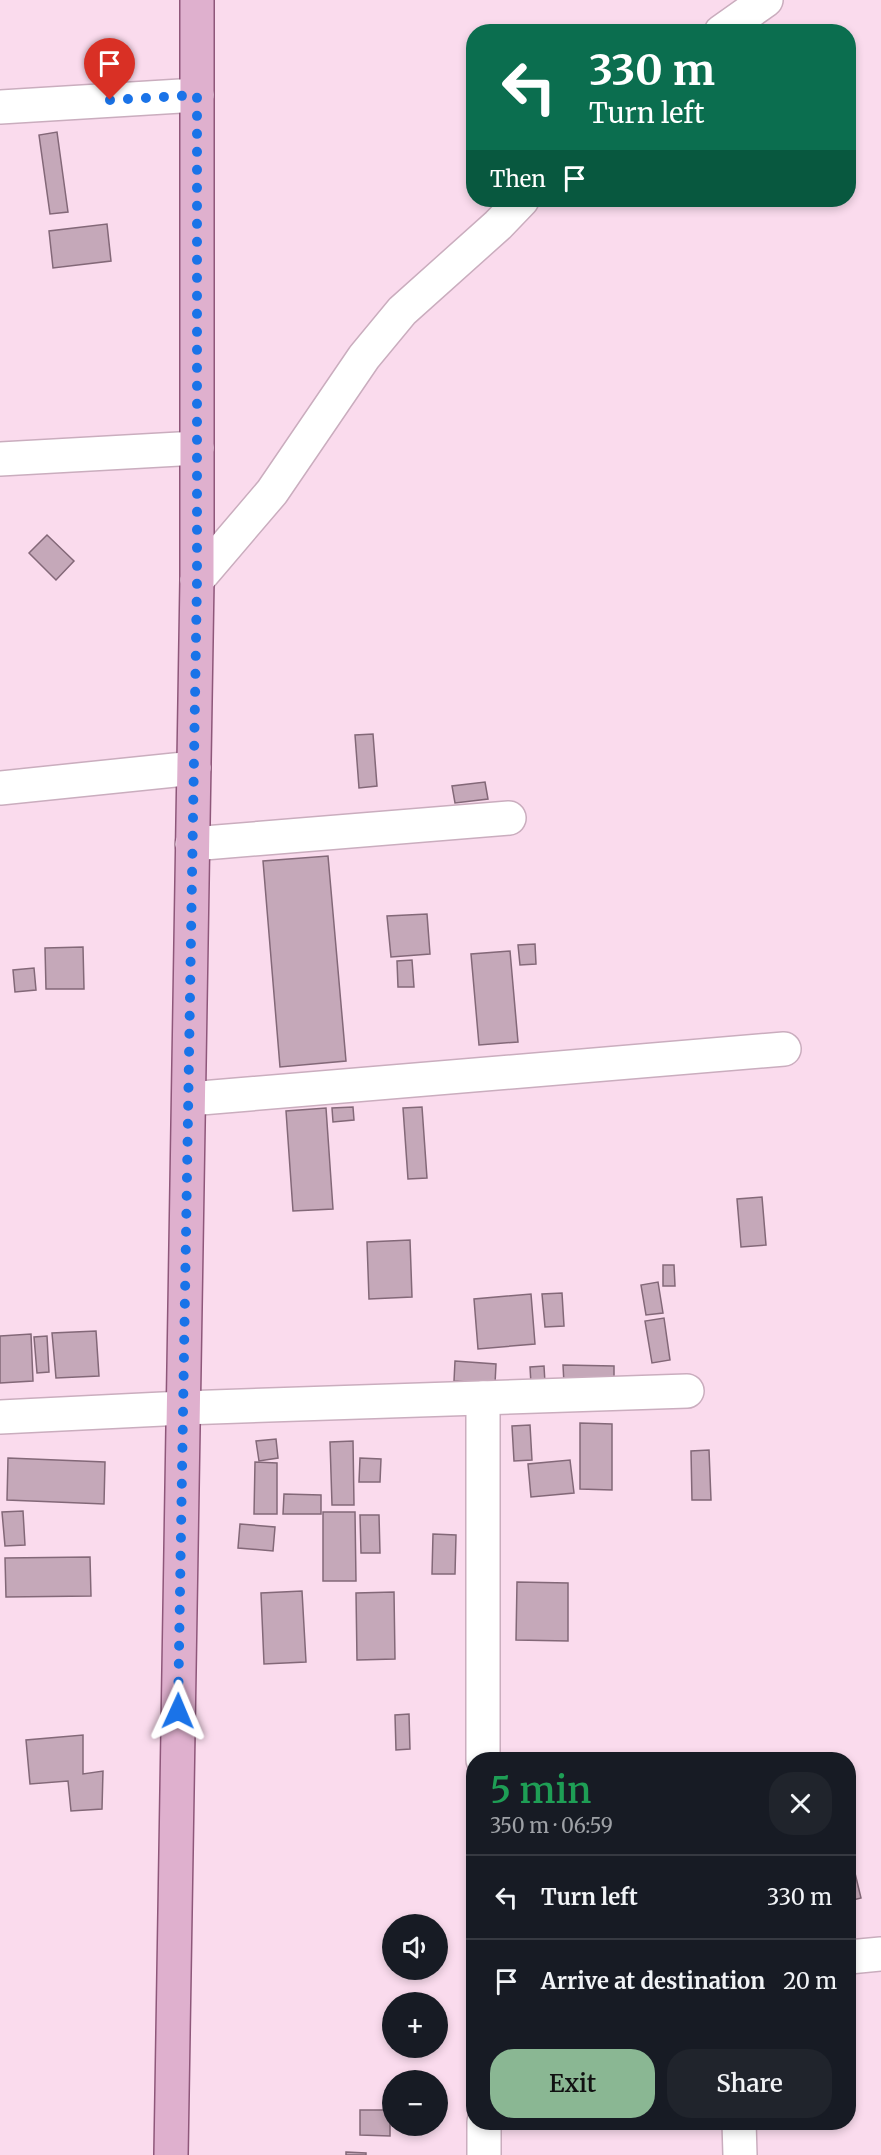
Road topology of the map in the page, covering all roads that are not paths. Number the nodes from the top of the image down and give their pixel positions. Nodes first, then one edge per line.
1 (197, 0) edge
2 (766, 0) edge
3 (732, 24) edge
4 (197, 95) junction
5 (0, 107) edge
6 (515, 207) edge
7 (197, 448) junction
8 (0, 459) edge
9 (197, 580) junction
10 (194, 768) junction
11 (0, 788) edge
12 (509, 818) dead end
13 (192, 844) junction
14 (784, 1049) dead end
15 (189, 1099) junction
16 (687, 1391) dead end
17 (483, 1398) junction
18 (183, 1408) junction
19 (0, 1417) edge
20 (483, 1752) edge
21 (881, 1954) edge
22 (856, 1956) edge
23 (484, 2130) edge
24 (739, 2130) edge
25 (171, 2155) edge
26 (484, 2155) edge
27 (740, 2155) edge

1 - 4 main road
2 - 3 street
4 - 5 street
4 - 7 main road
6 - 9 street
7 - 8 street
7 - 9 main road
9 - 10 main road
10 - 11 street
10 - 13 main road
12 - 13 street
13 - 15 main road
14 - 15 street
15 - 18 main road
16 - 17 street
17 - 18 street
17 - 20 street
18 - 19 street
18 - 25 main road
21 - 22 street
23 - 26 street
24 - 27 street

